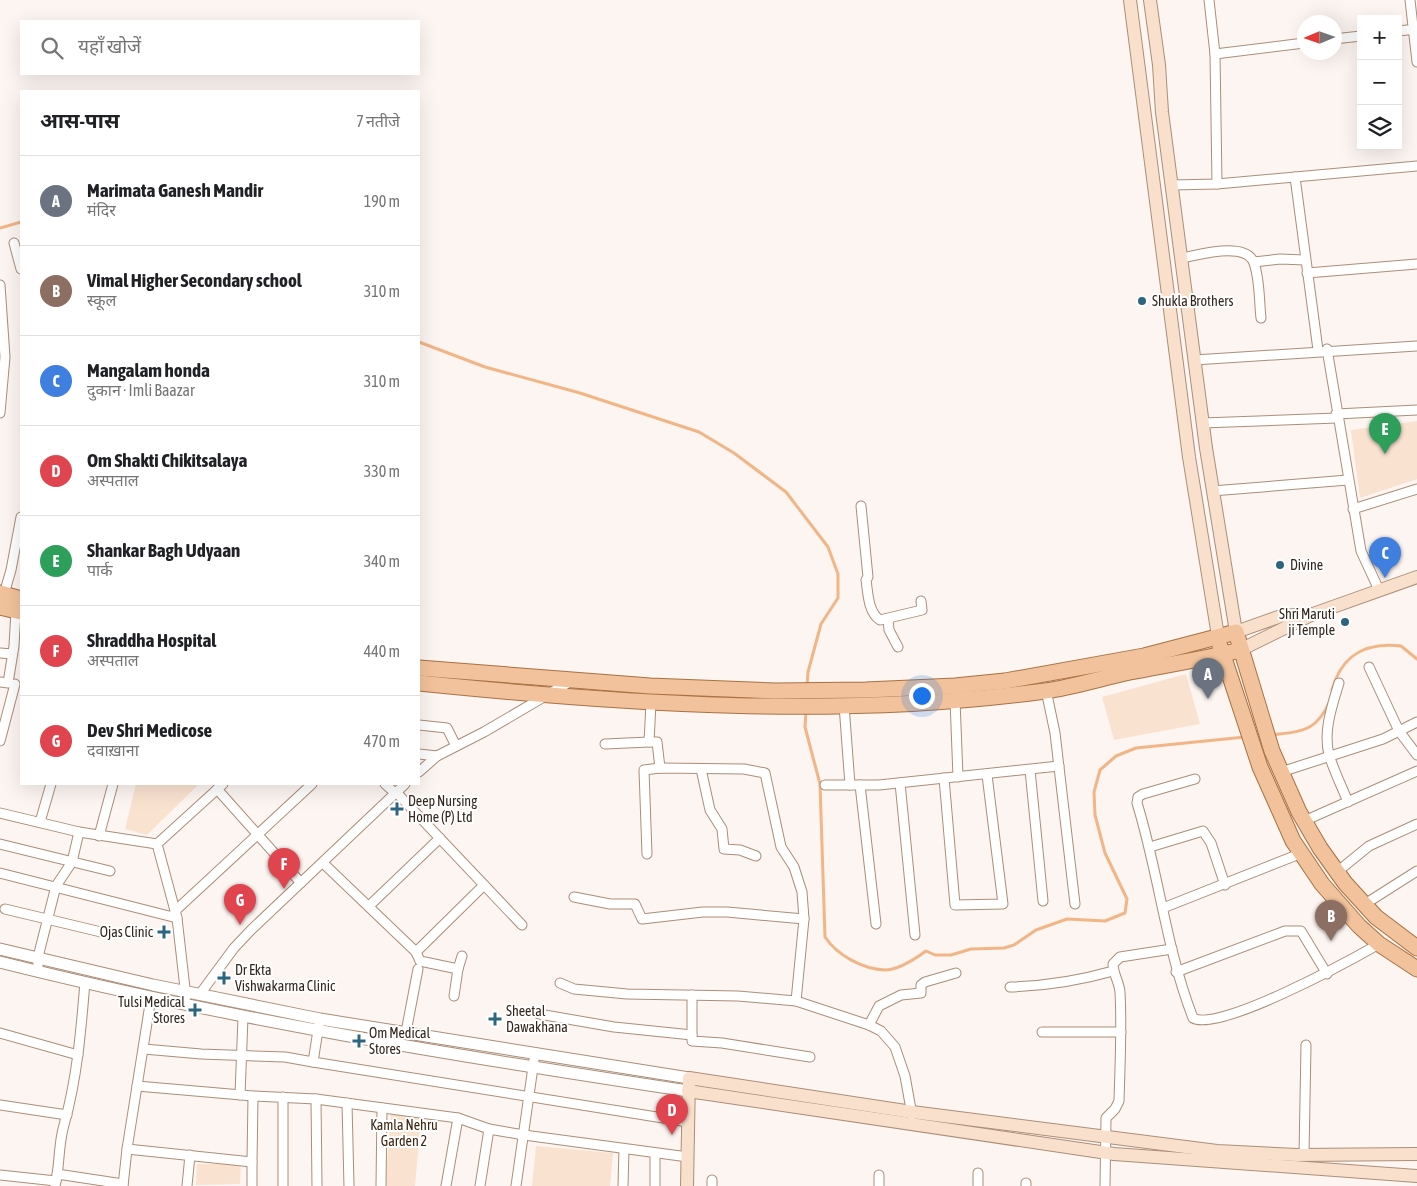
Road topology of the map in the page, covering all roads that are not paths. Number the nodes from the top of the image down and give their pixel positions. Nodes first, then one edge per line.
1 (1130, 0) edge
2 (1150, 0) edge
3 (1209, 0) edge
4 (1410, 0) edge
5 (1415, 29) edge
6 (1402, 31) edge
7 (1357, 36) edge
8 (1342, 38) edge
9 (1297, 44) edge
10 (1215, 54) junction
11 (1417, 62) edge
12 (1417, 166) edge
13 (1295, 177) junction
14 (1217, 184) junction
15 (1172, 185) junction
16 (14, 243) dead end
17 (1181, 258) junction
18 (1305, 260) junction
19 (1254, 262) junction
20 (1417, 264) edge
21 (20, 265) edge
22 (1307, 273) junction
23 (0, 285) edge
24 (1261, 318) dead end
25 (1417, 346) edge
26 (1322, 350) junction
27 (1194, 360) junction
28 (1417, 410) edge
29 (0, 413) edge
30 (1336, 416) junction
31 (1202, 423) junction
32 (1348, 480) junction
33 (1417, 489) edge
34 (1212, 491) junction
35 (861, 506) dead end
36 (1353, 509) junction
37 (20, 529) edge
38 (18, 551) edge
39 (1417, 577) edge
40 (1379, 590) junction
41 (1, 598) edge
42 (921, 601) dead end
43 (19, 608) edge
44 (1313, 614) junction
45 (888, 619) junction
46 (1236, 632) junction
47 (1218, 636) junction
48 (898, 647) dead end
49 (1240, 650) junction
50 (0, 653) edge
51 (12, 654) junction
52 (1222, 654) junction
53 (1369, 667) dead end
54 (420, 668) edge
55 (572, 680) junction
56 (11, 683) edge
57 (420, 683) edge
58 (1339, 683) dead end
59 (1046, 690) junction
60 (549, 694) junction
61 (819, 698) junction
62 (955, 700) junction
63 (651, 703) junction
64 (844, 705) junction
65 (1417, 722) edge
66 (420, 725) edge
67 (1399, 731) junction
68 (0, 741) edge
69 (649, 742) junction
70 (605, 744) dead end
71 (456, 746) junction
72 (420, 754) edge
73 (1329, 755) junction
74 (1417, 755) edge
75 (437, 756) junction
76 (1059, 766) junction
77 (660, 768) junction
78 (700, 769) junction
79 (1030, 770) junction
80 (420, 771) edge
81 (1417, 771) edge
82 (1281, 772) junction
83 (987, 775) junction
84 (958, 777) junction
85 (944, 778) junction
86 (1195, 779) dead end
87 (900, 783) junction
88 (51, 785) edge
89 (113, 785) edge
90 (311, 785) edge
91 (386, 785) edge
92 (404, 785) edge
93 (825, 785) dead end
94 (850, 785) junction
95 (860, 785) junction
96 (220, 787) edge
97 (395, 793) junction
98 (1348, 802) junction
99 (0, 813) edge
100 (1304, 821) junction
101 (40, 822) junction
102 (1417, 824) edge
103 (79, 832) junction
104 (259, 834) junction
105 (99, 836) junction
106 (440, 838) junction
107 (0, 844) edge
108 (157, 844) junction
109 (1150, 846) junction
110 (1302, 853) junction
111 (647, 854) dead end
112 (756, 856) dead end
113 (72, 862) junction
114 (323, 863) junction
115 (1417, 871) edge
116 (0, 872) edge
117 (110, 872) dead end
118 (1337, 872) junction
119 (301, 883) junction
120 (484, 885) junction
121 (1225, 885) junction
122 (56, 886) junction
123 (574, 897) dead end
124 (1043, 901) dead end
125 (1075, 904) dead end
126 (1365, 904) junction
127 (370, 906) junction
128 (1163, 908) junction
129 (5, 909) dead end
130 (176, 915) junction
131 (48, 918) junction
132 (804, 919) junction
133 (522, 924) dead end
134 (876, 924) dead end
135 (101, 932) dead end
136 (915, 935) dead end
137 (1379, 944) junction
138 (1417, 948) edge
139 (0, 949) edge
140 (1172, 949) junction
141 (416, 952) junction
142 (462, 956) dead end
143 (38, 957) junction
144 (0, 962) edge
145 (458, 969) junction
146 (1417, 969) edge
147 (418, 970) dead end
148 (1113, 971) junction
149 (38, 972) junction
150 (1176, 972) junction
151 (956, 973) dead end
152 (1327, 974) junction
153 (85, 982) junction
154 (560, 983) dead end
155 (1010, 987) dead end
156 (186, 991) junction
157 (200, 994) junction
158 (692, 995) junction
159 (454, 996) dead end
160 (151, 998) junction
161 (796, 1001) junction
162 (187, 1005) junction
163 (539, 1014) dead end
164 (243, 1017) junction
165 (320, 1018) junction
166 (868, 1025) junction
167 (318, 1031) junction
168 (406, 1032) junction
169 (1042, 1032) dead end
170 (1121, 1032) junction
171 (0, 1033) edge
172 (692, 1034) junction
173 (479, 1044) junction
174 (1306, 1045) dead end
175 (144, 1049) junction
176 (535, 1054) junction
177 (78, 1055) junction
178 (241, 1055) junction
179 (810, 1057) dead end
180 (476, 1058) junction
181 (313, 1062) junction
182 (533, 1068) junction
183 (689, 1085) junction
184 (137, 1086) junction
185 (240, 1095) junction
186 (253, 1096) junction
187 (283, 1097) junction
188 (529, 1098) junction
189 (316, 1099) junction
190 (347, 1103) junction
191 (0, 1105) edge
192 (382, 1108) junction
193 (912, 1112) junction
194 (68, 1115) junction
195 (458, 1118) junction
196 (688, 1122) junction
197 (911, 1125) junction
198 (489, 1129) junction
199 (524, 1136) junction
200 (1106, 1136) junction
201 (127, 1149) junction
202 (624, 1149) junction
203 (1105, 1153) junction
204 (655, 1154) junction
205 (1417, 1154) edge
206 (190, 1155) junction
207 (1304, 1155) junction
208 (688, 1157) junction
209 (252, 1162) junction
210 (978, 1173) dead end
211 (879, 1175) dead end
212 (0, 1176) edge
213 (1417, 1176) edge
214 (56, 1180) edge
215 (123, 1185) edge
216 (187, 1186) edge
217 (252, 1186) edge
218 (283, 1186) edge
219 (317, 1186) edge
220 (349, 1186) edge
221 (381, 1186) edge
222 (446, 1186) edge
223 (480, 1186) edge
224 (516, 1186) edge
225 (623, 1186) edge
226 (654, 1186) edge
227 (687, 1186) edge
228 (879, 1186) edge
229 (978, 1186) edge
230 (1105, 1186) edge

1 - 47 main road
2 - 15 main road
3 - 10 street
4 - 5 street
5 - 6 street
5 - 11 street
7 - 8 street
9 - 10 street
10 - 14 street
12 - 13 street
13 - 14 street
13 - 18 street
14 - 15 street
15 - 17 main road
16 - 21 street
17 - 19 street
17 - 27 main road
18 - 19 street
18 - 22 street
19 - 24 street
20 - 22 street
22 - 26 street
23 - 29 street
25 - 26 street
26 - 27 street
26 - 30 street
27 - 31 main road
28 - 30 street
30 - 31 street
30 - 32 street
31 - 34 main road
32 - 34 street
32 - 36 street
33 - 36 street
34 - 46 main road
35 - 45 street
36 - 40 street
37 - 38 street
38 - 41 street
39 - 40 main road
40 - 44 main road
41 - 43 main road
42 - 45 street
43 - 51 street
44 - 46 main road
44 - 49 main road
45 - 48 street
46 - 47 main road
46 - 49 main road
47 - 52 main road
47 - 61 main road
49 - 52 main road
49 - 82 main road
50 - 51 street
51 - 56 street
52 - 59 main road
52 - 110 main road
53 - 67 street
54 - 55 main road
55 - 60 street
55 - 61 main road
56 - 68 street
57 - 60 main road
58 - 73 street
59 - 62 main road
59 - 76 street
60 - 63 main road
60 - 71 street
61 - 63 main road
61 - 64 main road
62 - 64 main road
62 - 84 street
63 - 69 street
64 - 94 street
65 - 67 street
66 - 71 street
67 - 73 street
67 - 74 street
69 - 70 street
69 - 77 street
71 - 75 street
72 - 75 street
73 - 82 street
73 - 98 street
75 - 80 street
76 - 79 street
76 - 125 street
77 - 78 street
77 - 111 street
78 - 112 street
78 - 132 street
79 - 83 street
79 - 124 street
81 - 98 street
82 - 100 main road
83 - 84 street
83 - 85 street
84 - 85 street
85 - 87 street
86 - 109 street
87 - 95 street
87 - 136 street
88 - 101 street
89 - 105 street
90 - 104 street
91 - 97 street
92 - 97 street
93 - 94 street
94 - 95 street
95 - 134 street
96 - 104 street
96 - 108 street
97 - 106 street
97 - 114 street
98 - 100 street
99 - 101 street
100 - 118 main road
101 - 103 street
102 - 118 street
103 - 105 street
103 - 113 street
104 - 119 street
104 - 130 street
105 - 108 street
106 - 120 street
106 - 127 street
107 - 113 street
108 - 130 street
109 - 121 street
109 - 128 street
110 - 121 street
110 - 137 main road
113 - 117 street
113 - 122 street
114 - 119 street
114 - 127 street
115 - 126 street
116 - 122 street
118 - 126 main road
119 - 157 street
120 - 133 street
120 - 141 street
121 - 128 street
122 - 130 street
122 - 131 street
123 - 132 street
126 - 138 main road
127 - 141 street
128 - 140 street
129 - 131 street
130 - 156 street
131 - 135 street
131 - 143 street
132 - 161 street
137 - 146 main road
137 - 152 street
139 - 143 street
140 - 148 street
140 - 150 street
141 - 145 street
142 - 145 street
143 - 149 street
143 - 156 street
144 - 149 street
145 - 159 street
147 - 168 street
148 - 155 street
148 - 170 street
149 - 153 street
150 - 152 street
150 - 152 street
151 - 166 street
153 - 160 street
153 - 177 street
154 - 158 street
156 - 157 street
156 - 162 street
157 - 165 street
158 - 161 street
158 - 172 street
160 - 162 street
160 - 175 street
161 - 166 street
162 - 164 street
163 - 172 street
164 - 167 street
164 - 178 street
165 - 167 street
165 - 168 street
166 - 193 street
167 - 180 street
167 - 181 street
168 - 173 street
169 - 170 street
170 - 200 street
171 - 177 street
172 - 179 street
173 - 176 street
173 - 180 street
174 - 207 street
175 - 178 street
175 - 184 street
176 - 182 street
176 - 183 street
177 - 194 street
178 - 181 street
178 - 185 street
180 - 182 street
181 - 188 street
182 - 183 street
182 - 188 street
183 - 193 main road
183 - 196 main road
183 - 197 main road
184 - 185 street
184 - 201 street
185 - 186 street
186 - 187 street
186 - 209 street
187 - 189 street
187 - 218 street
188 - 196 street
188 - 199 street
189 - 190 street
189 - 219 street
190 - 192 street
190 - 220 street
191 - 194 street
192 - 195 street
192 - 221 street
193 - 197 street
193 - 200 main road
194 - 214 street
195 - 198 street
195 - 222 street
196 - 208 main road
197 - 203 main road
198 - 199 street
198 - 223 street
199 - 202 street
199 - 224 street
200 - 203 street
200 - 207 main road
201 - 206 street
201 - 215 street
202 - 204 street
202 - 225 street
203 - 213 main road
203 - 230 street
204 - 208 street
204 - 226 street
205 - 207 main road
206 - 209 street
206 - 216 street
208 - 227 main road
209 - 217 street
210 - 229 street
211 - 228 street
212 - 214 street
214 - 215 street

